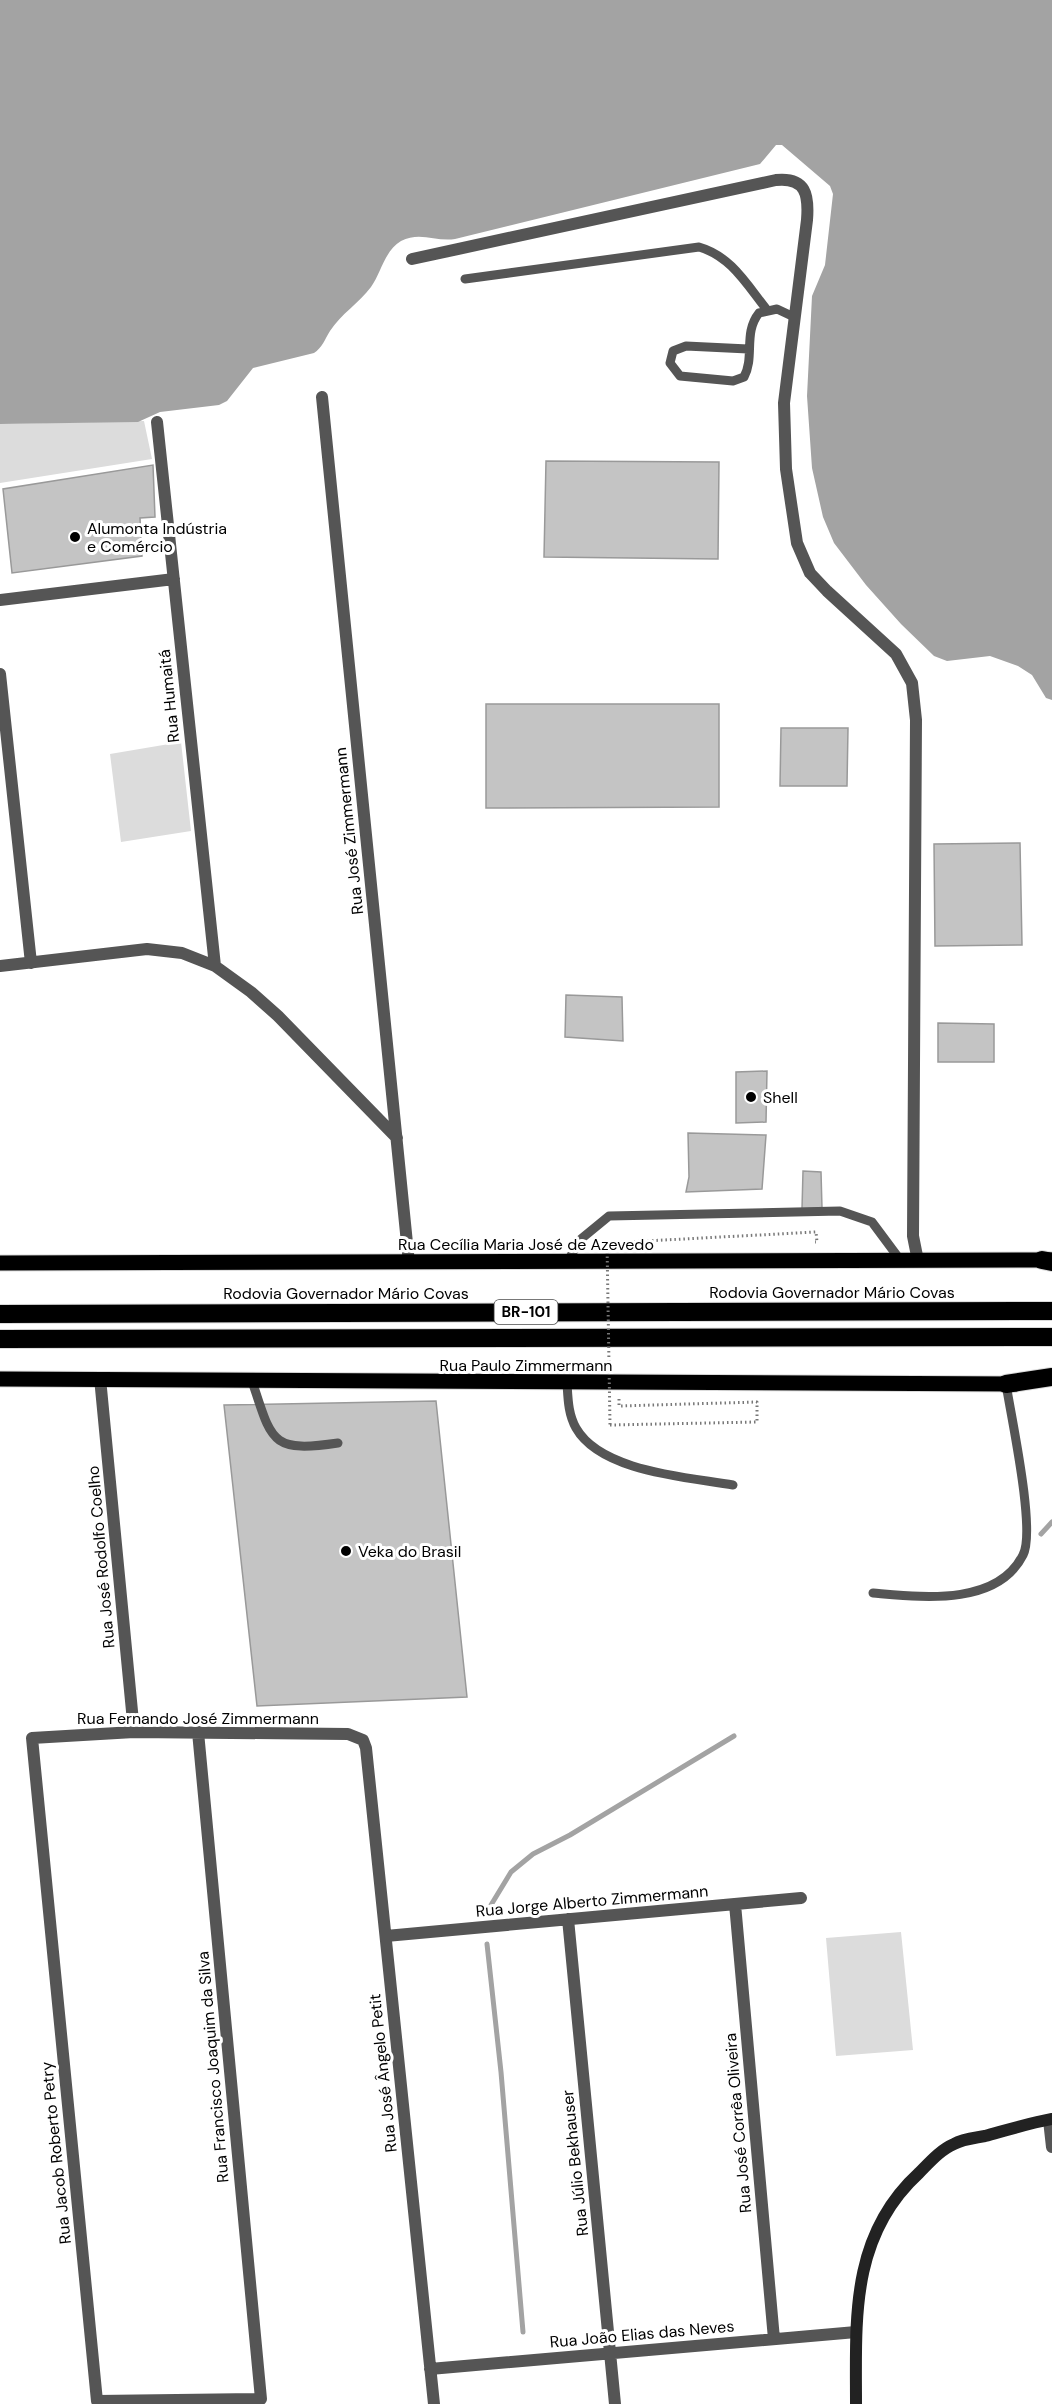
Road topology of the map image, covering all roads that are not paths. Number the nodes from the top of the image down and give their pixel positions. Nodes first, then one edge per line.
1 (412, 259) dead end
2 (465, 279) dead end
3 (767, 310) junction
4 (794, 317) junction
5 (748, 349) junction
6 (322, 397) dead end
7 (157, 422) dead end
8 (174, 579) junction
9 (0, 600) edge
10 (0, 674) edge
11 (31, 963) junction
12 (0, 966) edge
13 (215, 966) junction
14 (397, 1138) junction
15 (901, 1261) junction
16 (918, 1261) junction
17 (1049, 1261) edge
18 (567, 1262) junction
19 (0, 1263) edge
20 (409, 1263) junction
21 (1052, 1311) edge
22 (0, 1314) edge
23 (1052, 1337) edge
24 (0, 1339) edge
25 (1052, 1377) edge
26 (100, 1378) junction
27 (0, 1379) edge
28 (252, 1381) junction
29 (567, 1383) junction
30 (1005, 1384) junction
31 (1052, 1385) edge
32 (338, 1443) dead end
33 (733, 1485) dead end
34 (873, 1593) dead end
35 (134, 1732) junction
36 (198, 1732) junction
37 (32, 1738) joint
38 (363, 1740) joint
39 (801, 1898) dead end
40 (735, 1904) junction
41 (568, 1919) junction
42 (386, 1936) junction
43 (1050, 2119) edge
44 (1052, 2147) edge
45 (856, 2332) junction
46 (774, 2339) junction
47 (610, 2354) junction
48 (430, 2370) junction
49 (261, 2399) joint
50 (434, 2404) edge
51 (615, 2404) edge
52 (856, 2404) edge

1 - 4 street
2 - 3 lane
3 - 4 lane
3 - 5 lane
4 - 16 street
5 - 5 lane
6 - 14 street, Rua José Zimmermann
7 - 8 street, Rua Humaitá
8 - 9 street
8 - 13 street, Rua Humaitá
10 - 11 street
11 - 12 street
11 - 13 street
13 - 14 street
14 - 20 street, Rua José Zimmermann
15 - 16 main road, Rua Cecília Maria José de Azevedo
15 - 18 main road, Rua Cecília Maria José de Azevedo
15 - 18 lane
16 - 17 main road, Rua Cecília Maria José de Azevedo
18 - 20 main road, Rua Cecília Maria José de Azevedo
19 - 20 main road, Rua Cecília Maria José de Azevedo
21 - 22 highway, Rodovia Governador Mário Covas / BR-101
23 - 24 highway, BR-101
25 - 30 highway
26 - 27 main road, Rua Paulo Zimmermann
26 - 28 main road, Rua Paulo Zimmermann
26 - 35 street, Rua José Rodolfo Coelho
28 - 29 main road, Rua Paulo Zimmermann
28 - 32 lane
29 - 30 main road, Rua Paulo Zimmermann
29 - 33 lane
30 - 31 main road, Rua Paulo Zimmermann
30 - 34 lane
35 - 36 street, Rua Fernando José Zimmermann
35 - 37 street, Rua Fernando José Zimmermann
36 - 38 street, Rua Fernando José Zimmermann
36 - 49 street, Rua Francisco Joaquim da Silva
37 - 49 street, Rua Jacob Roberto Petry
38 - 42 street, Rua José Ângelo Petit
39 - 40 street, Rua Jorge Alberto Zimmermann
40 - 41 street, Rua Jorge Alberto Zimmermann
40 - 46 street, Rua José Corrêa Oliveira
41 - 42 street, Rua Jorge Alberto Zimmermann
41 - 47 street, Rua Júlio Bekhauser
42 - 48 street, Rua José Ângelo Petit
43 - 44 street
43 - 45 main road
45 - 46 street, Rua João Elias das Neves
45 - 52 main road
46 - 47 street, Rua João Elias das Neves
47 - 48 street, Rua João Elias das Neves
47 - 51 street, Rua Júlio Bekhauser
48 - 50 street, Rua José Ângelo Petit

